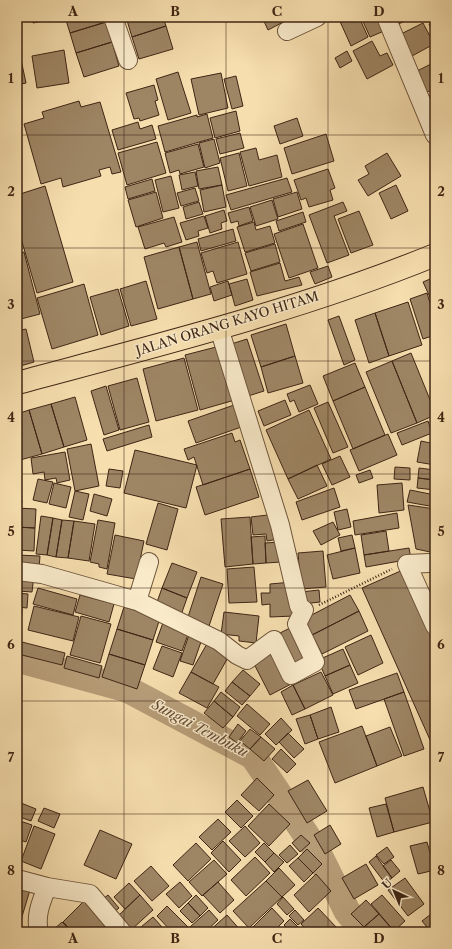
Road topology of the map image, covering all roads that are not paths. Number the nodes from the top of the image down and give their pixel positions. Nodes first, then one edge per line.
1 (114, 17) edge
2 (317, 17) edge
3 (386, 17) edge
4 (287, 31) dead end
5 (128, 60) dead end
6 (435, 135) edge
7 (435, 255) edge
8 (219, 328) junction
9 (17, 383) edge
10 (149, 562) dead end
11 (429, 563) dead end
12 (17, 571) edge
13 (137, 601) junction
14 (435, 626) edge
15 (17, 879) edge
16 (47, 887) junction
17 (40, 932) edge
18 (122, 932) edge

1 - 5 street
2 - 4 street
3 - 6 street
7 - 8 main road, JALAN ORANG KAYO HITAM
8 - 9 main road, JALAN ORANG KAYO HITAM
8 - 13 street
10 - 13 street
11 - 14 street
12 - 13 street
15 - 16 street
16 - 17 street
16 - 18 street

